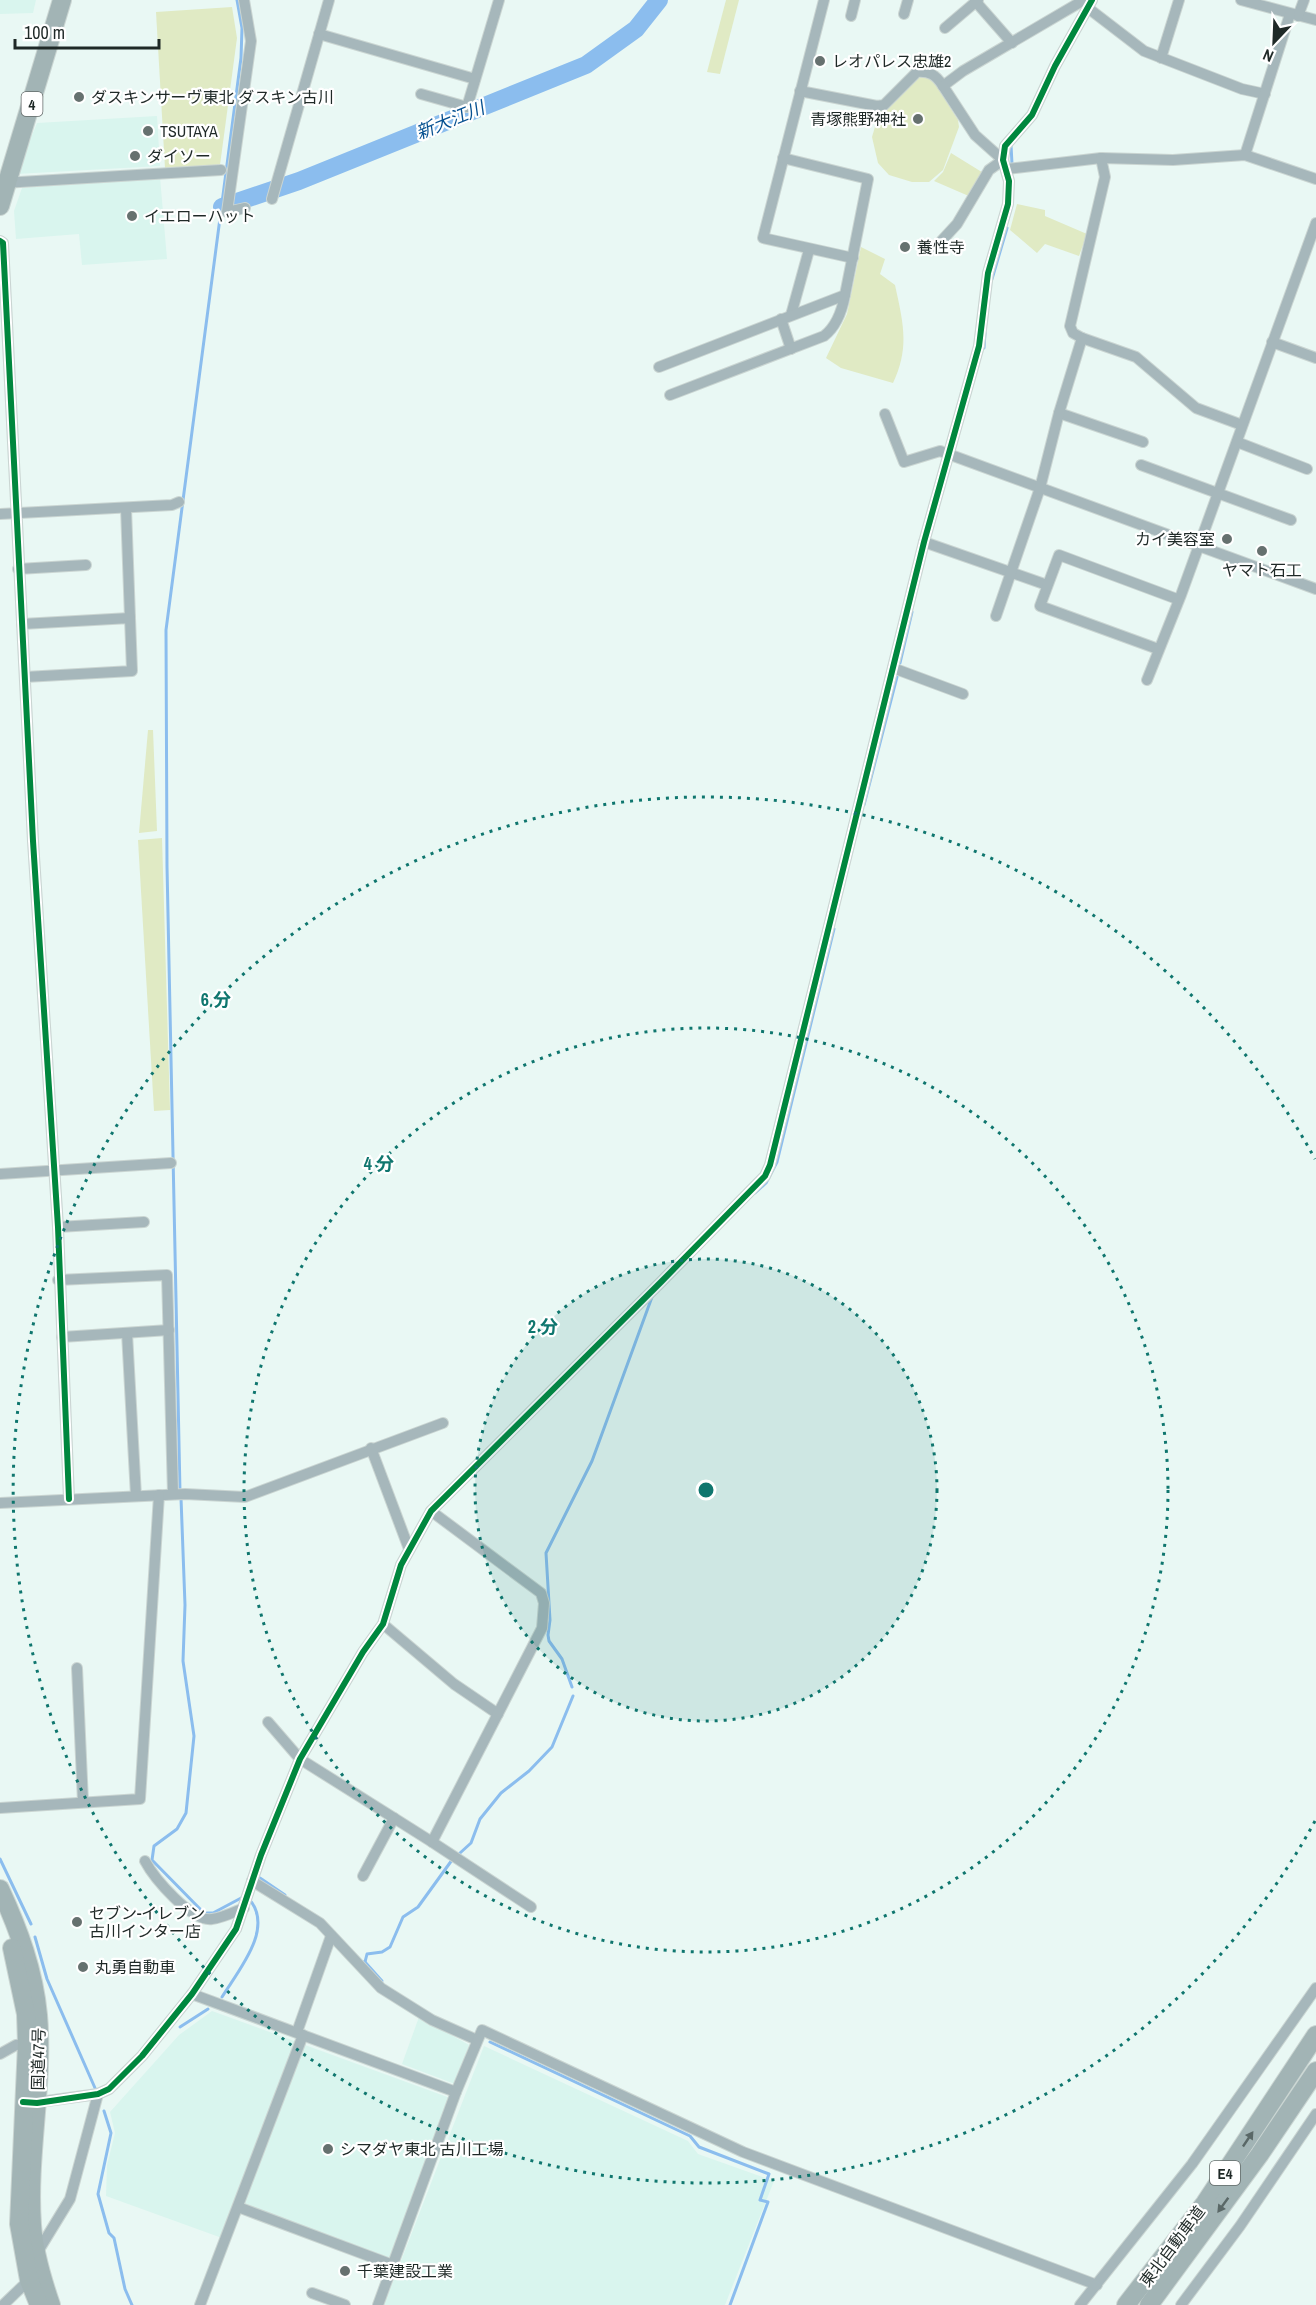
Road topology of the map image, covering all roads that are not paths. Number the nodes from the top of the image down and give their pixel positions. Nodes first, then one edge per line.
1 (51, 0) edge
2 (62, 0) edge
3 (244, 0) edge
4 (329, 0) edge
5 (824, 0) edge
6 (855, 0) edge
7 (908, 0) edge
8 (1179, 0) edge
9 (1241, 0) edge
10 (1304, 0) edge
11 (496, 1) edge
12 (977, 1) edge
13 (1088, 3) edge
14 (904, 14) dead end
15 (1294, 15) junction
16 (851, 16) dead end
17 (1316, 20) edge
18 (945, 28) dead end
19 (319, 34) junction
20 (1012, 43) junction
21 (1161, 58) junction
22 (476, 79) junction
23 (943, 86) junction
24 (800, 91) junction
25 (421, 94) dead end
26 (1265, 94) junction
27 (1245, 155) junction
28 (1101, 158) junction
29 (783, 159) junction
30 (1005, 165) junction
31 (221, 170) dead end
32 (3, 179) edge
33 (1316, 179) edge
34 (272, 198) dead end
35 (0, 206) edge
36 (236, 210) dead end
37 (1316, 223) edge
38 (0, 241) edge
39 (934, 249) dead end
40 (809, 250) junction
41 (853, 258) junction
42 (845, 295) junction
43 (786, 317) junction
44 (1082, 338) junction
45 (1272, 342) junction
46 (791, 349) junction
47 (1316, 358) edge
48 (659, 367) dead end
49 (670, 395) dead end
50 (1059, 412) junction
51 (885, 414) dead end
52 (1242, 425) junction
53 (1143, 442) dead end
54 (1237, 442) junction
55 (948, 454) junction
56 (1141, 465) dead end
57 (1307, 469) dead end
58 (1040, 488) junction
59 (1217, 494) junction
60 (179, 502) dead end
61 (126, 508) junction
62 (15, 513) junction
63 (0, 514) edge
64 (1291, 520) dead end
65 (924, 542) junction
66 (1199, 546) junction
67 (86, 565) dead end
68 (18, 569) junction
69 (1011, 573) junction
70 (1047, 585) junction
71 (1316, 589) edge
72 (1177, 599) junction
73 (996, 616) dead end
74 (130, 618) junction
75 (22, 624) junction
76 (1158, 649) junction
77 (893, 668) junction
78 (26, 677) junction
79 (1147, 680) dead end
80 (963, 693) dead end
81 (171, 1163) dead end
82 (53, 1170) junction
83 (0, 1174) edge
84 (144, 1222) dead end
85 (58, 1227) junction
86 (58, 1280) junction
87 (169, 1330) junction
88 (127, 1333) junction
89 (62, 1336) junction
90 (443, 1423) dead end
91 (371, 1449) junction
92 (178, 1494) junction
93 (159, 1495) junction
94 (136, 1496) junction
95 (69, 1499) junction
96 (0, 1503) edge
97 (431, 1511) junction
98 (409, 1549) junction
99 (383, 1624) junction
100 (77, 1668) dead end
101 (498, 1714) junction
102 (268, 1722) dead end
103 (300, 1759) junction
104 (83, 1802) junction
105 (0, 1808) edge
106 (394, 1818) junction
107 (432, 1842) junction
108 (145, 1861) dead end
109 (363, 1876) dead end
110 (252, 1881) junction
111 (0, 1889) edge
112 (246, 1901) junction
113 (531, 1907) dead end
114 (0, 1916) edge
115 (331, 1936) junction
116 (1316, 1988) edge
117 (192, 1994) junction
118 (300, 2034) junction
119 (1316, 2035) edge
120 (477, 2040) junction
121 (27, 2044) junction
122 (0, 2054) edge
123 (1316, 2071) edge
124 (456, 2092) junction
125 (98, 2094) junction
126 (30, 2103) junction
127 (1316, 2114) edge
128 (238, 2208) junction
129 (36, 2253) junction
130 (393, 2265) junction
131 (29, 2280) junction
132 (1097, 2285) junction
133 (312, 2292) dead end
134 (3, 2305) edge
135 (39, 2305) edge
136 (51, 2305) edge
137 (200, 2305) edge
138 (345, 2305) edge
139 (378, 2305) edge
140 (1080, 2305) edge
141 (1126, 2305) edge
142 (1149, 2305) edge
143 (1182, 2305) edge

1 - 32 highway, 4
2 - 32 highway, 4
3 - 36 street
4 - 19 street
5 - 24 street
6 - 16 street
7 - 14 street
8 - 21 street
9 - 15 street
10 - 15 street
11 - 22 street
12 - 18 street
12 - 20 street
13 - 20 street
13 - 21 street
13 - 30 street
15 - 17 street
15 - 26 street
19 - 22 street
19 - 34 street
20 - 23 street
21 - 26 street
22 - 25 street
23 - 24 street
23 - 30 street
24 - 29 street
26 - 27 street
27 - 28 street
27 - 33 street
28 - 30 street
28 - 44 street
29 - 40 street
29 - 41 street
30 - 39 street
30 - 55 street
31 - 32 street
32 - 35 highway, 4
37 - 45 street
38 - 62 street
40 - 41 street
40 - 43 street
41 - 42 street
42 - 43 street
42 - 46 street
43 - 46 street
43 - 48 street
44 - 50 street
44 - 52 street
45 - 47 street
45 - 52 street
46 - 49 street
50 - 53 street
50 - 58 street
51 - 55 street
52 - 54 street
54 - 57 street
54 - 59 street
55 - 58 street
55 - 65 street
56 - 59 street
58 - 66 street
58 - 69 street
59 - 64 street
59 - 66 street
60 - 61 street
61 - 62 street
61 - 74 street
62 - 63 street
62 - 68 street
65 - 69 street
65 - 77 street
66 - 71 street
66 - 72 street
67 - 68 street
68 - 75 street
69 - 70 street
69 - 73 street
70 - 72 street
70 - 76 street
72 - 76 street
74 - 75 street
74 - 78 street
75 - 78 street
76 - 79 street
77 - 80 street
77 - 97 street
78 - 82 street
81 - 82 street
82 - 83 street
82 - 85 street
84 - 85 street
85 - 86 street
86 - 87 street
86 - 89 street
87 - 88 street
87 - 92 street
88 - 89 street
88 - 94 street
89 - 95 street
90 - 91 street
91 - 92 street
91 - 98 street
92 - 93 street
93 - 94 street
93 - 104 street
94 - 95 street
95 - 96 street
97 - 98 street
97 - 101 street
98 - 99 street
99 - 101 street
99 - 103 street
100 - 104 street
101 - 107 street
102 - 103 street
103 - 106 street
103 - 110 street
104 - 105 street
106 - 107 street
106 - 109 street
107 - 113 street
108 - 112 street
110 - 112 street
110 - 115 street
111 - 126 highway, 国道47号
112 - 117 street
114 - 121 highway, 国道47号
115 - 118 street
115 - 120 street
116 - 132 street
117 - 118 street
117 - 125 street
118 - 124 street
118 - 128 street
141 -> 119 highway, 東北自動車道 / E4
120 - 124 street
120 - 132 street
121 - 122 street
121 - 126 highway, 国道47号
123 -> 142 highway, 東北自動車道 / E4
124 - 130 street
125 - 126 street
125 - 129 street
126 - 129 highway, 国道47号
126 - 131 highway, 国道47号
127 - 143 street
128 - 130 street
128 - 137 street
129 - 136 highway, 国道47号
130 - 139 street
131 - 134 street
131 - 135 highway, 国道47号
132 - 140 street
133 - 138 street

